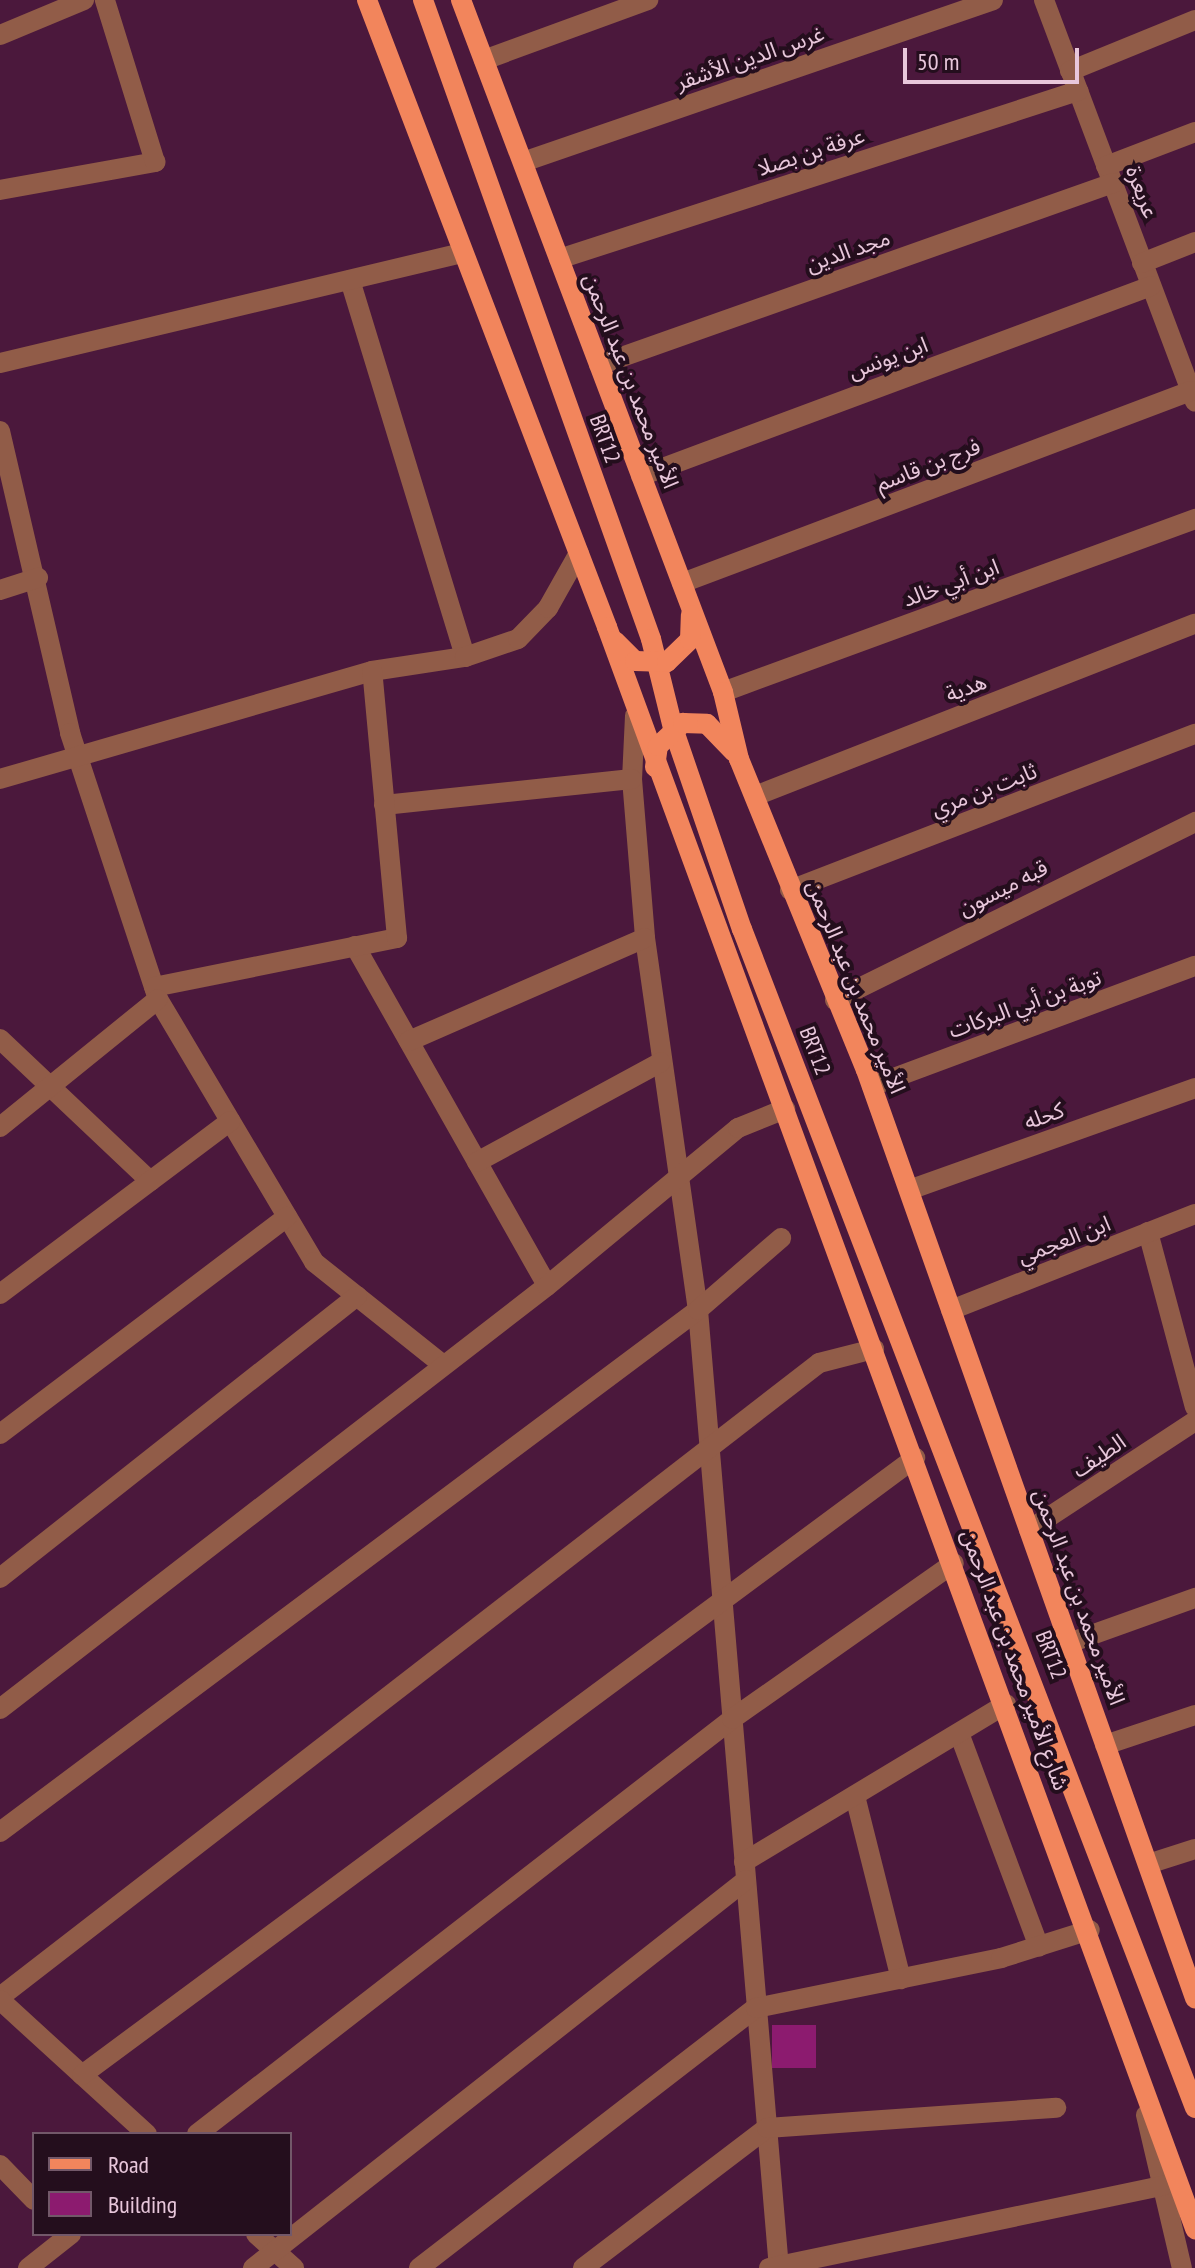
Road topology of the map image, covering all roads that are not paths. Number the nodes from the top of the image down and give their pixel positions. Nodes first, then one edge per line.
1 (84, 0) edge
2 (105, 0) edge
3 (367, 0) edge
4 (423, 0) edge
5 (461, 0) edge
6 (648, 0) edge
7 (993, 0) edge
8 (1044, 0) edge
9 (1195, 20) edge
10 (0, 35) edge
11 (484, 60) junction
12 (1070, 71) junction
13 (1078, 91) junction
14 (1195, 132) edge
15 (523, 162) junction
16 (1109, 175) junction
17 (0, 190) edge
18 (1195, 242) edge
19 (463, 253) junction
20 (559, 259) junction
21 (1142, 263) junction
22 (350, 280) junction
23 (1151, 286) junction
24 (1187, 359) edge
25 (0, 363) edge
26 (599, 365) junction
27 (1193, 396) edge
28 (0, 431) edge
29 (641, 476) junction
30 (1195, 519) edge
31 (579, 553) junction
32 (38, 578) junction
33 (0, 590) edge
34 (685, 590) junction
35 (1195, 624) edge
36 (607, 627) junction
37 (465, 657) junction
38 (658, 664) junction
39 (372, 671) junction
40 (723, 692) junction
41 (635, 716) junction
42 (673, 728) junction
43 (1195, 734) edge
44 (78, 754) junction
45 (739, 759) junction
46 (655, 772) junction
47 (0, 779) edge
48 (632, 779) junction
49 (755, 796) junction
50 (384, 805) junction
51 (1195, 822) edge
52 (790, 890) junction
53 (645, 938) junction
54 (355, 946) junction
55 (1195, 966) edge
56 (156, 993) junction
57 (835, 1000) junction
58 (0, 1039) edge
59 (409, 1041) junction
60 (661, 1062) junction
61 (872, 1086) junction
62 (1195, 1088) edge
63 (47, 1089) junction
64 (785, 1109) junction
65 (230, 1121) junction
66 (0, 1127) edge
67 (477, 1162) junction
68 (150, 1181) junction
69 (675, 1184) junction
70 (909, 1190) junction
71 (1195, 1214) edge
72 (287, 1217) junction
73 (1148, 1232) junction
74 (781, 1238) dead end
75 (547, 1286) junction
76 (0, 1294) edge
77 (357, 1296) junction
78 (698, 1310) junction
79 (951, 1310) junction
80 (874, 1349) junction
81 (443, 1365) junction
82 (1195, 1407) edge
83 (1195, 1421) edge
84 (0, 1434) edge
85 (709, 1449) junction
86 (915, 1458) junction
87 (1029, 1530) junction
88 (954, 1563) junction
89 (0, 1578) edge
90 (722, 1598) junction
91 (1195, 1598) edge
92 (1069, 1643) junction
93 (1006, 1704) junction
94 (0, 1709) edge
95 (1195, 1715) edge
96 (732, 1719) junction
97 (959, 1733) junction
98 (1105, 1745) junction
99 (855, 1796) junction
100 (0, 1832) edge
101 (1195, 1849) edge
102 (1148, 1864) junction
103 (745, 1871) junction
104 (1090, 1930) junction
105 (1039, 1947) junction
106 (901, 1979) junction
107 (1195, 1998) edge
108 (0, 1999) edge
109 (756, 2008) junction
110 (1125, 2026) junction
111 (82, 2075) junction
112 (1056, 2108) dead end
113 (1195, 2108) edge
114 (767, 2128) junction
115 (145, 2132) edge
116 (200, 2132) edge
117 (0, 2165) edge
118 (1163, 2186) junction
119 (32, 2198) edge
120 (1195, 2229) edge
121 (68, 2236) edge
122 (258, 2236) edge
123 (291, 2236) edge
124 (292, 2236) edge
125 (274, 2250) junction
126 (775, 2266) edge
127 (28, 2268) edge
128 (253, 2268) edge
129 (294, 2268) edge
130 (419, 2268) edge
131 (583, 2268) edge
132 (1182, 2268) edge

1 - 10 street
2 - 17 street
3 - 19 main road
4 - 38 main road, BRT12
5 - 11 main road, الأمير محمد بن عبد الرحمن
6 - 11 street
7 - 15 street, غرس الدين الأشقر
8 - 12 street, عريعرة
9 - 12 street
11 - 15 main road, الأمير محمد بن عبد الرحمن
12 - 13 street, عريعرة
13 - 16 street, عريعرة
13 - 20 street, عرفة بن بصلا
14 - 16 street, مجد الدين
15 - 20 main road, الأمير محمد بن عبد الرحمن
16 - 21 street, عريعرة
16 - 26 street, مجد الدين
18 - 21 street
19 - 22 street
19 - 31 main road
20 - 26 main road, الأمير محمد بن عبد الرحمن
21 - 23 street, عريعرة
22 - 25 street
22 - 37 street
23 - 24 street, عريعرة
23 - 29 street, ابن يونس
24 - 27 street, عريعرة
26 - 29 main road, الأمير محمد بن عبد الرحمن
27 - 34 street, فرج بن قاسم
28 - 32 street
29 - 34 main road, الأمير محمد بن عبد الرحمن
30 - 40 street, ابن أبي خالد
31 - 36 main road
31 - 37 street
32 - 33 street
32 - 44 street
34 - 38 main road
34 - 40 main road, الأمير محمد بن عبد الرحمن
35 - 49 street, هدية
36 - 38 main road
36 - 41 main road
37 - 39 street
38 - 42 main road, BRT12
39 - 44 street
39 - 50 street
40 - 45 main road, الأمير محمد بن عبد الرحمن
41 - 46 main road
41 - 48 street
42 - 45 main road
42 - 46 main road
42 - 113 main road, BRT12
43 - 52 street, ثابت بن مري
44 - 47 street
44 - 56 street
45 - 49 main road, الأمير محمد بن عبد الرحمن
46 - 64 main road
48 - 50 street
48 - 53 street
49 - 52 main road, الأمير محمد بن عبد الرحمن
50 - 54 street
51 - 57 street, قبه ميسون
52 - 57 main road, الأمير محمد بن عبد الرحمن
53 - 59 street
53 - 60 street
54 - 56 street
54 - 59 street
55 - 61 street, توبة بن أبي البركات
56 - 63 street
56 - 65 street
57 - 61 main road, الأمير محمد بن عبد الرحمن
58 - 63 street
59 - 67 street
60 - 67 street
60 - 69 street
61 - 70 main road, الأمير محمد بن عبد الرحمن
62 - 70 street, كحله
63 - 66 street
63 - 68 street
64 - 69 street
64 - 80 main road, شارع الأمير محمد بن عبد الرحمن
65 - 68 street
65 - 72 street
67 - 75 street
68 - 76 street
69 - 75 street
69 - 78 street
70 - 79 main road, الأمير محمد بن عبد الرحمن
71 - 73 street, ابن العجمي
72 - 77 street
72 - 84 street
73 - 79 street, ابن العجمي
73 - 82 street
74 - 78 street
75 - 81 street
77 - 81 street
77 - 89 street
78 - 85 street
78 - 100 street
79 - 87 main road, الأمير محمد بن عبد الرحمن
80 - 85 street
80 - 86 main road, شارع الأمير محمد بن عبد الرحمن
81 - 94 street
83 - 87 street, الطيف
85 - 90 street
85 - 108 street
86 - 88 main road, شارع الأمير محمد بن عبد الرحمن
86 - 90 street
87 - 92 main road, الأمير محمد بن عبد الرحمن
88 - 93 main road, شارع الأمير محمد بن عبد الرحمن
88 - 96 street
90 - 96 street
90 - 111 street
91 - 92 street
92 - 98 main road, الأمير محمد بن عبد الرحمن
93 - 97 street
93 - 104 main road, شارع الأمير محمد بن عبد الرحمن
95 - 98 street
96 - 103 street
96 - 116 street
97 - 99 street
97 - 105 street
98 - 102 main road, الأمير محمد بن عبد الرحمن
99 - 103 street
99 - 106 street
101 - 102 street
102 - 107 main road, الأمير محمد بن عبد الرحمن
103 - 109 street
103 - 124 street
104 - 105 street
104 - 110 main road, شارع الأمير محمد بن عبد الرحمن
105 - 106 street
106 - 109 street
108 - 111 street
109 - 114 street
109 - 130 street
110 - 118 street
110 - 120 main road, شارع الأمير محمد بن عبد الرحمن
111 - 115 street
112 - 114 street
114 - 126 street
114 - 131 street
117 - 119 street
118 - 126 street
118 - 132 street
121 - 127 street
122 - 125 street
123 - 125 street
125 - 128 street
125 - 129 street

